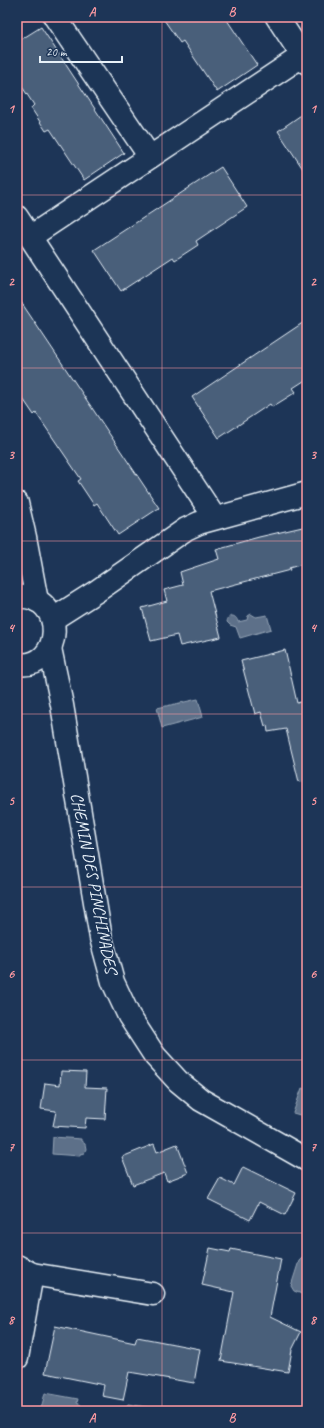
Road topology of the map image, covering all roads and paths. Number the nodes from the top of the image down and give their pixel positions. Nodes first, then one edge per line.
1 (55, 17) edge
2 (284, 19) edge
3 (305, 59) edge
4 (150, 157) junction
5 (17, 217) edge
6 (30, 237) junction
7 (307, 493) edge
8 (17, 503) edge
9 (215, 518) junction
10 (25, 537) junction
11 (17, 564) edge
12 (27, 599) edge
13 (53, 619) junction
14 (50, 648) junction
15 (23, 664) edge
16 (62, 705) junction
17 (307, 1160) edge
18 (24, 1270) edge
19 (153, 1294) dead end
20 (17, 1358) edge

1 - 4 street
2 - 3 street
3 - 4 street
4 - 6 street
5 - 6 street
6 - 9 street
7 - 9 street
8 - 10 street
9 - 13 street
10 - 11 street
10 - 12 street
12 - 13 street
13 - 14 street
14 - 15 street
14 - 16 street, CHEMIN DES PINCHINADES
15 - 16 street, CHEMIN DES PINCHINADES
16 - 17 street, CHEMIN DES PINCHINADES
18 - 19 street
18 - 20 street

